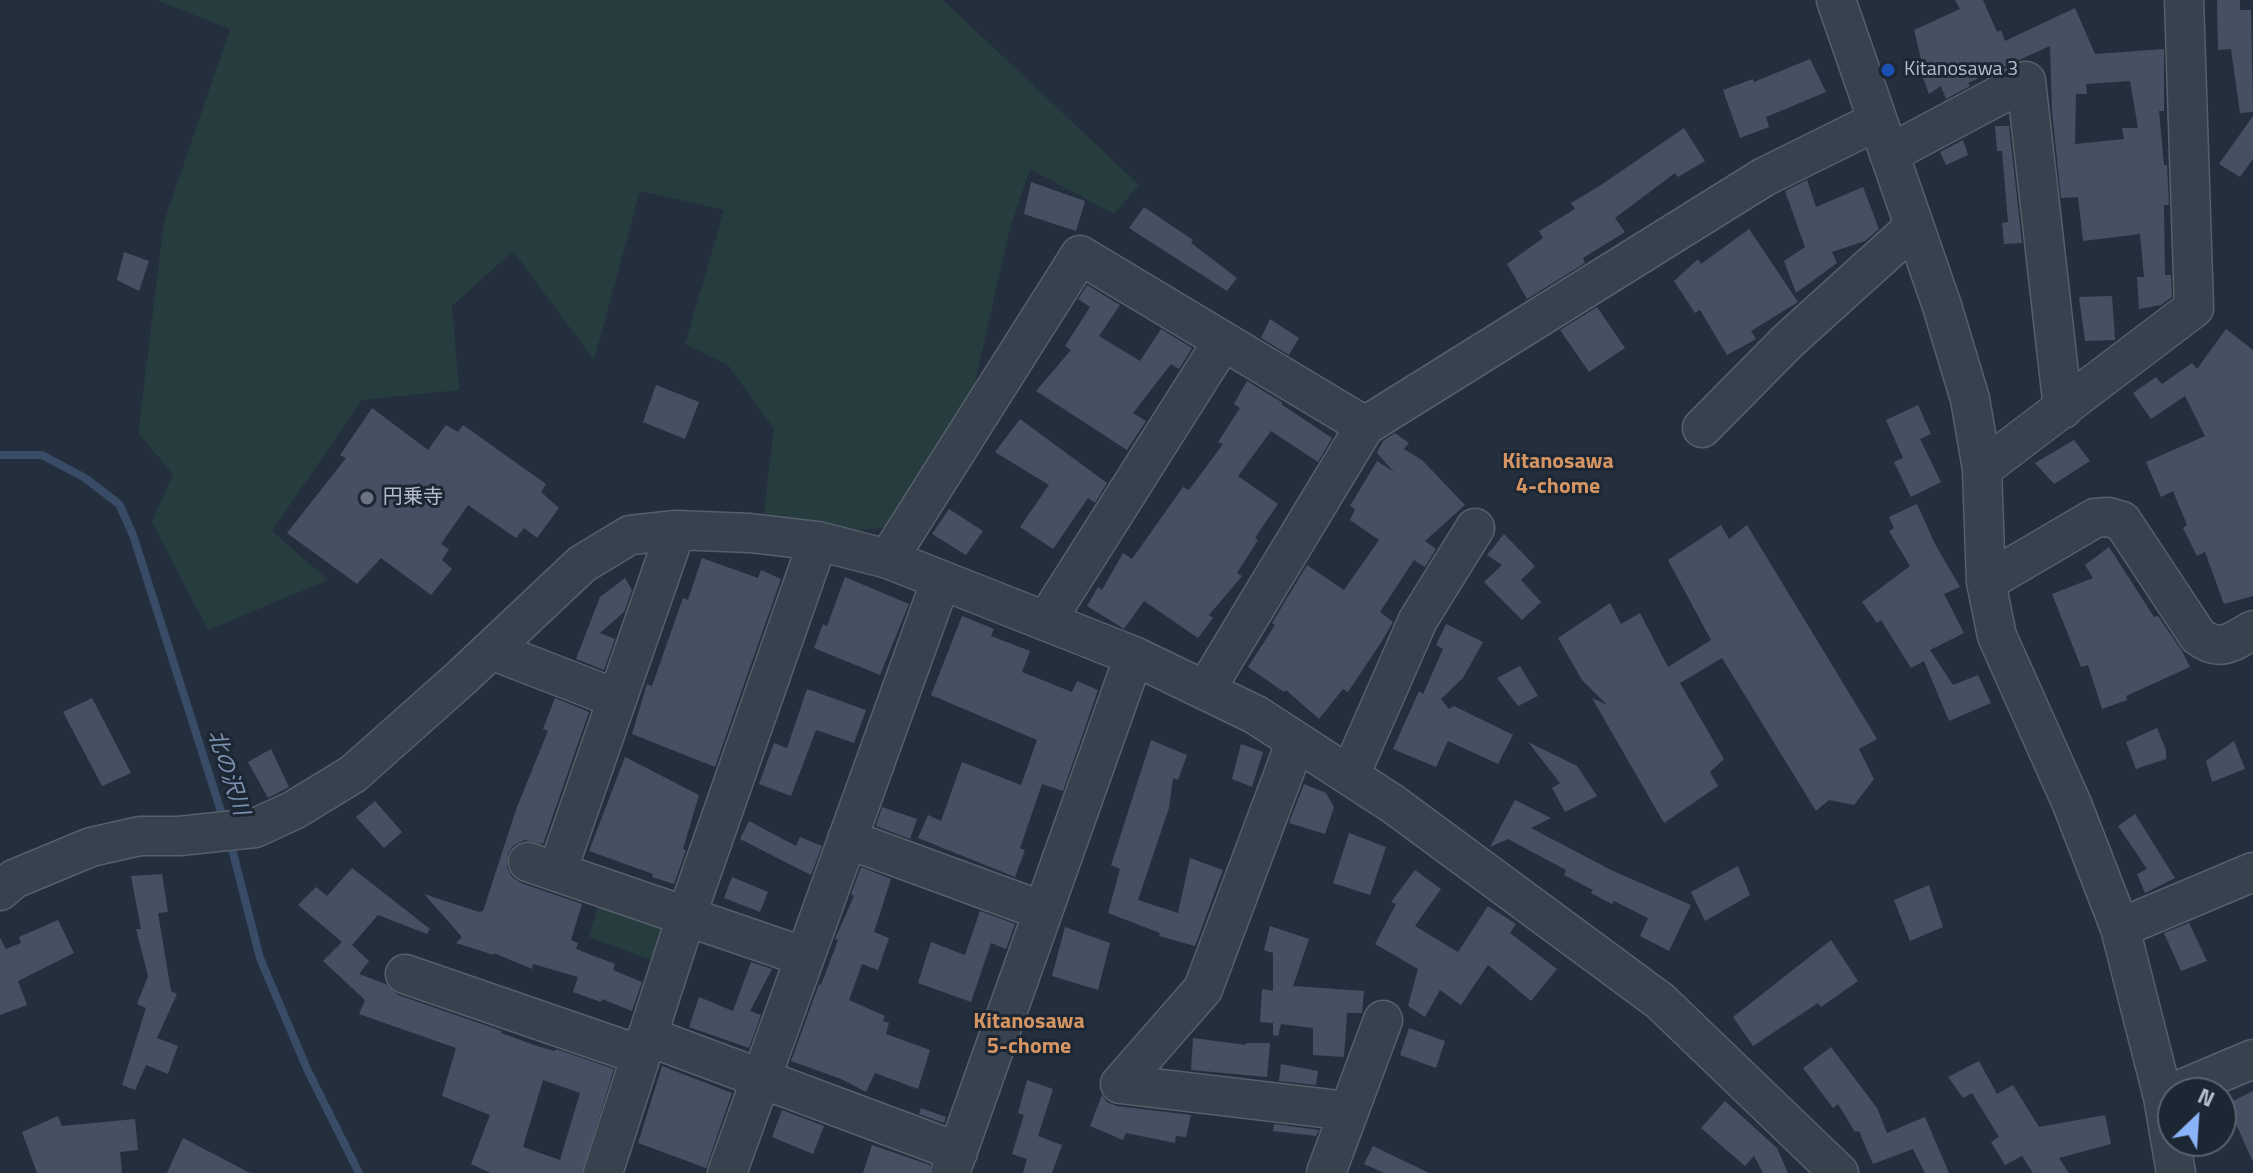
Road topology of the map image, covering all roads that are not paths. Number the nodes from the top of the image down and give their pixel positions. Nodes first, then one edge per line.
1 (1836, 0) edge
2 (2184, 0) edge
3 (1883, 137) junction
4 (1914, 227) junction
5 (1223, 341) junction
6 (2063, 409) junction
7 (1365, 426) junction
8 (1702, 428) dead end
9 (1982, 469) junction
10 (1475, 528) dead end
11 (676, 530) junction
12 (818, 541) junction
13 (888, 559) junction
14 (941, 580) junction
15 (1986, 582) junction
16 (1046, 621) junction
17 (2253, 630) edge
18 (491, 650) junction
19 (1134, 656) junction
20 (1206, 689) junction
21 (615, 698) junction
22 (1296, 741) junction
23 (1350, 775) junction
24 (847, 839) junction
25 (2253, 872) edge
26 (0, 891) edge
27 (1043, 911) junction
28 (687, 914) junction
29 (2120, 928) junction
30 (805, 957) junction
31 (405, 974) dead end
32 (1383, 1020) dead end
33 (644, 1046) junction
34 (2253, 1059) edge
35 (2158, 1077) edge
36 (2210, 1077) edge
37 (762, 1079) junction
38 (1348, 1111) junction
39 (954, 1162) edge
40 (603, 1173) edge
41 (727, 1173) edge
42 (1326, 1173) edge
43 (1839, 1173) edge

1 - 3 street
2 - 6 street
3 - 4 street
3 - 6 street
3 - 7 street
4 - 8 street
4 - 9 street
5 - 7 street
5 - 13 street
5 - 16 street
6 - 9 street
7 - 20 street
9 - 15 street
10 - 23 street
11 - 12 street
11 - 18 street
11 - 21 street
12 - 13 street
12 - 28 street
13 - 14 street
14 - 16 street
14 - 24 street
15 - 17 street
15 - 29 street
16 - 19 street
18 - 21 street
18 - 26 street
19 - 20 street
19 - 27 street
20 - 22 street
21 - 28 street
22 - 23 street
22 - 38 street
23 - 43 street
24 - 27 street
24 - 30 street
25 - 29 street
27 - 39 street
28 - 30 street
28 - 33 street
29 - 35 street
30 - 37 street
31 - 33 street
32 - 38 street
33 - 37 street
33 - 40 street
34 - 36 street
37 - 39 street
37 - 41 street
38 - 42 street

